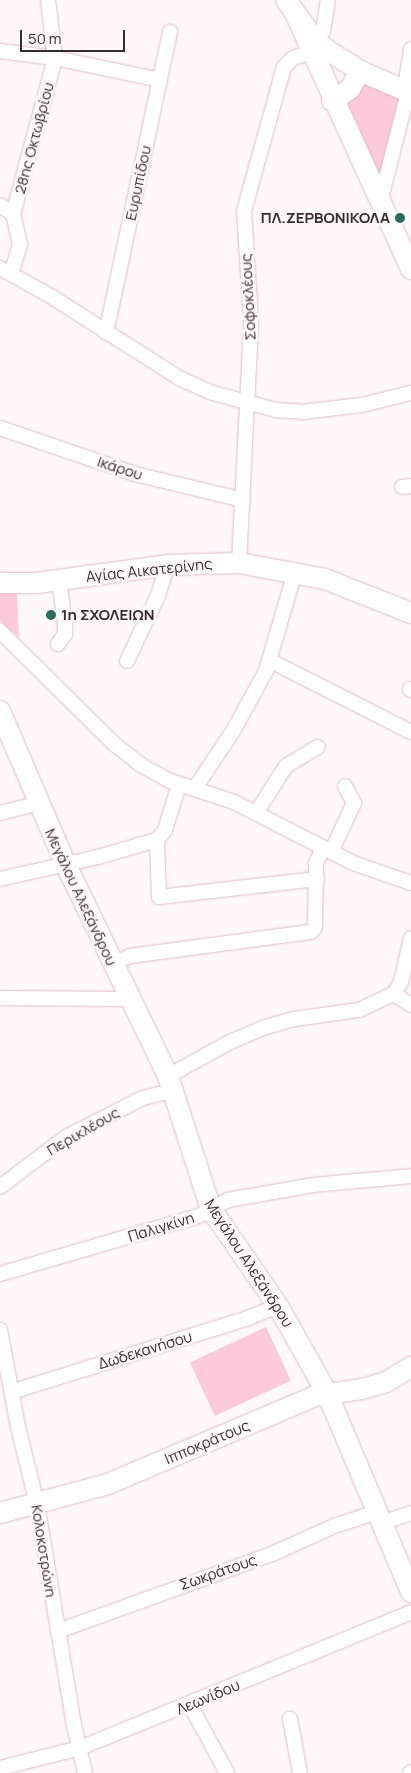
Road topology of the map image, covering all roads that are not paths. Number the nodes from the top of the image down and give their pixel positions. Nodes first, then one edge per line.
1 (48, 0) edge
2 (328, 0) edge
3 (290, 6) edge
4 (170, 32) dead end
5 (313, 46) junction
6 (411, 49) edge
7 (0, 51) edge
8 (55, 58) junction
9 (360, 71) junction
10 (160, 80) junction
11 (410, 93) edge
12 (332, 101) junction
13 (380, 202) junction
14 (0, 205) edge
15 (13, 214) junction
16 (411, 269) edge
17 (6, 271) edge
18 (106, 333) junction
19 (411, 393) edge
20 (250, 404) junction
21 (0, 428) edge
22 (243, 500) junction
23 (239, 563) junction
24 (168, 566) junction
25 (295, 572) junction
26 (60, 581) junction
27 (0, 583) edge
28 (411, 613) edge
29 (0, 631) edge
30 (58, 644) dead end
31 (270, 660) junction
32 (127, 661) dead end
33 (0, 711) edge
34 (411, 732) edge
35 (5, 738) edge
36 (318, 747) dead end
37 (179, 785) junction
38 (345, 786) dead end
39 (195, 788) junction
40 (37, 804) junction
41 (0, 813) edge
42 (256, 813) junction
43 (158, 840) junction
44 (327, 850) junction
45 (66, 865) junction
46 (0, 879) edge
47 (317, 879) junction
48 (411, 883) edge
49 (411, 938) edge
50 (113, 964) junction
51 (394, 994) junction
52 (0, 998) edge
53 (128, 999) junction
54 (411, 1005) edge
55 (171, 1083) junction
56 (411, 1176) edge
57 (0, 1187) edge
58 (210, 1209) junction
59 (0, 1274) edge
60 (278, 1306) junction
61 (0, 1330) edge
62 (411, 1367) edge
63 (11, 1392) junction
64 (327, 1393) junction
65 (37, 1504) junction
66 (0, 1513) edge
67 (411, 1513) edge
68 (379, 1518) junction
69 (411, 1592) edge
70 (411, 1612) edge
71 (58, 1631) junction
72 (190, 1705) junction
73 (290, 1719) dead end
74 (80, 1748) junction
75 (0, 1768) edge
76 (85, 1773) edge
77 (227, 1773) edge
78 (300, 1773) edge

1 - 8 street, 28ης Οκτωβρίου
2 - 5 street
3 - 5 street
4 - 10 street, Ευρυπίδου
5 - 9 street
5 - 12 street
5 - 20 street, Σοφοκλέους
6 - 11 street
7 - 8 street
8 - 10 street
8 - 15 street, 28ης Οκτωβρίου
9 - 11 street
9 - 12 street
10 - 18 street, Ευρυπίδου
11 - 13 street
12 - 13 street
13 - 16 street
14 - 15 street
15 - 17 street, 28ης Οκτωβρίου
17 - 18 street
18 - 20 street
19 - 20 street
20 - 22 street, Σοφοκλέους
21 - 22 street, Ικάρου
22 - 23 street, Σοφοκλέους
23 - 24 street, Αγίας Αικατερίνης
23 - 25 street, Αγίας Αικατερίνης
24 - 26 street, Αγίας Αικατερίνης
24 - 32 street
25 - 28 street, Αγίας Αικατερίνης
25 - 31 street
26 - 27 street, Αγίας Αικατερίνης
26 - 30 street
29 - 37 street
31 - 34 street
31 - 39 street
33 - 35 street, Μεγάλου Αλεξάνδρου
35 - 40 street, Μεγάλου Αλεξάνδρου
36 - 42 street
37 - 39 street
37 - 43 street
38 - 44 street
39 - 42 street
40 - 41 street
40 - 45 street, Μεγάλου Αλεξάνδρου
42 - 44 street
43 - 45 street
43 - 47 street
44 - 47 street
44 - 48 street
45 - 46 street
45 - 50 street, Μεγάλου Αλεξάνδρου
47 - 50 street
49 - 51 street
50 - 53 street, Μεγάλου Αλεξάνδρου
51 - 54 street
51 - 55 street, Περικλέους
52 - 53 street
53 - 55 street, Μεγάλου Αλεξάνδρου
55 - 57 street, Περικλέους
55 - 58 street, Μεγάλου Αλεξάνδρου
56 - 58 street, Παλιγκίνη
58 - 59 street, Παλιγκίνη
58 - 60 street, Μεγάλου Αλεξάνδρου
60 - 63 street, Δωδεκανήσου
60 - 64 street, Μεγάλου Αλεξάνδρου
61 - 63 street, Κολοκοτρώνη
62 - 64 street, Ιπποκράτους
63 - 65 street, Κολοκοτρώνη
64 - 65 street, Ιπποκράτους
64 - 68 street, Μεγάλου Αλεξάνδρου
65 - 66 street, Ιπποκράτους
65 - 71 street, Κολοκοτρώνη
67 - 68 street, Σωκράτους
68 - 69 street, Μεγάλου Αλεξάνδρου
68 - 71 street, Σωκράτους
70 - 72 street, Λεωνίδου
71 - 74 street, Κολοκοτρώνη
72 - 74 street, Λεωνίδου
72 - 77 street
73 - 78 street
74 - 75 street, Λεωνίδου
74 - 76 street, Κολοκοτρώνη

